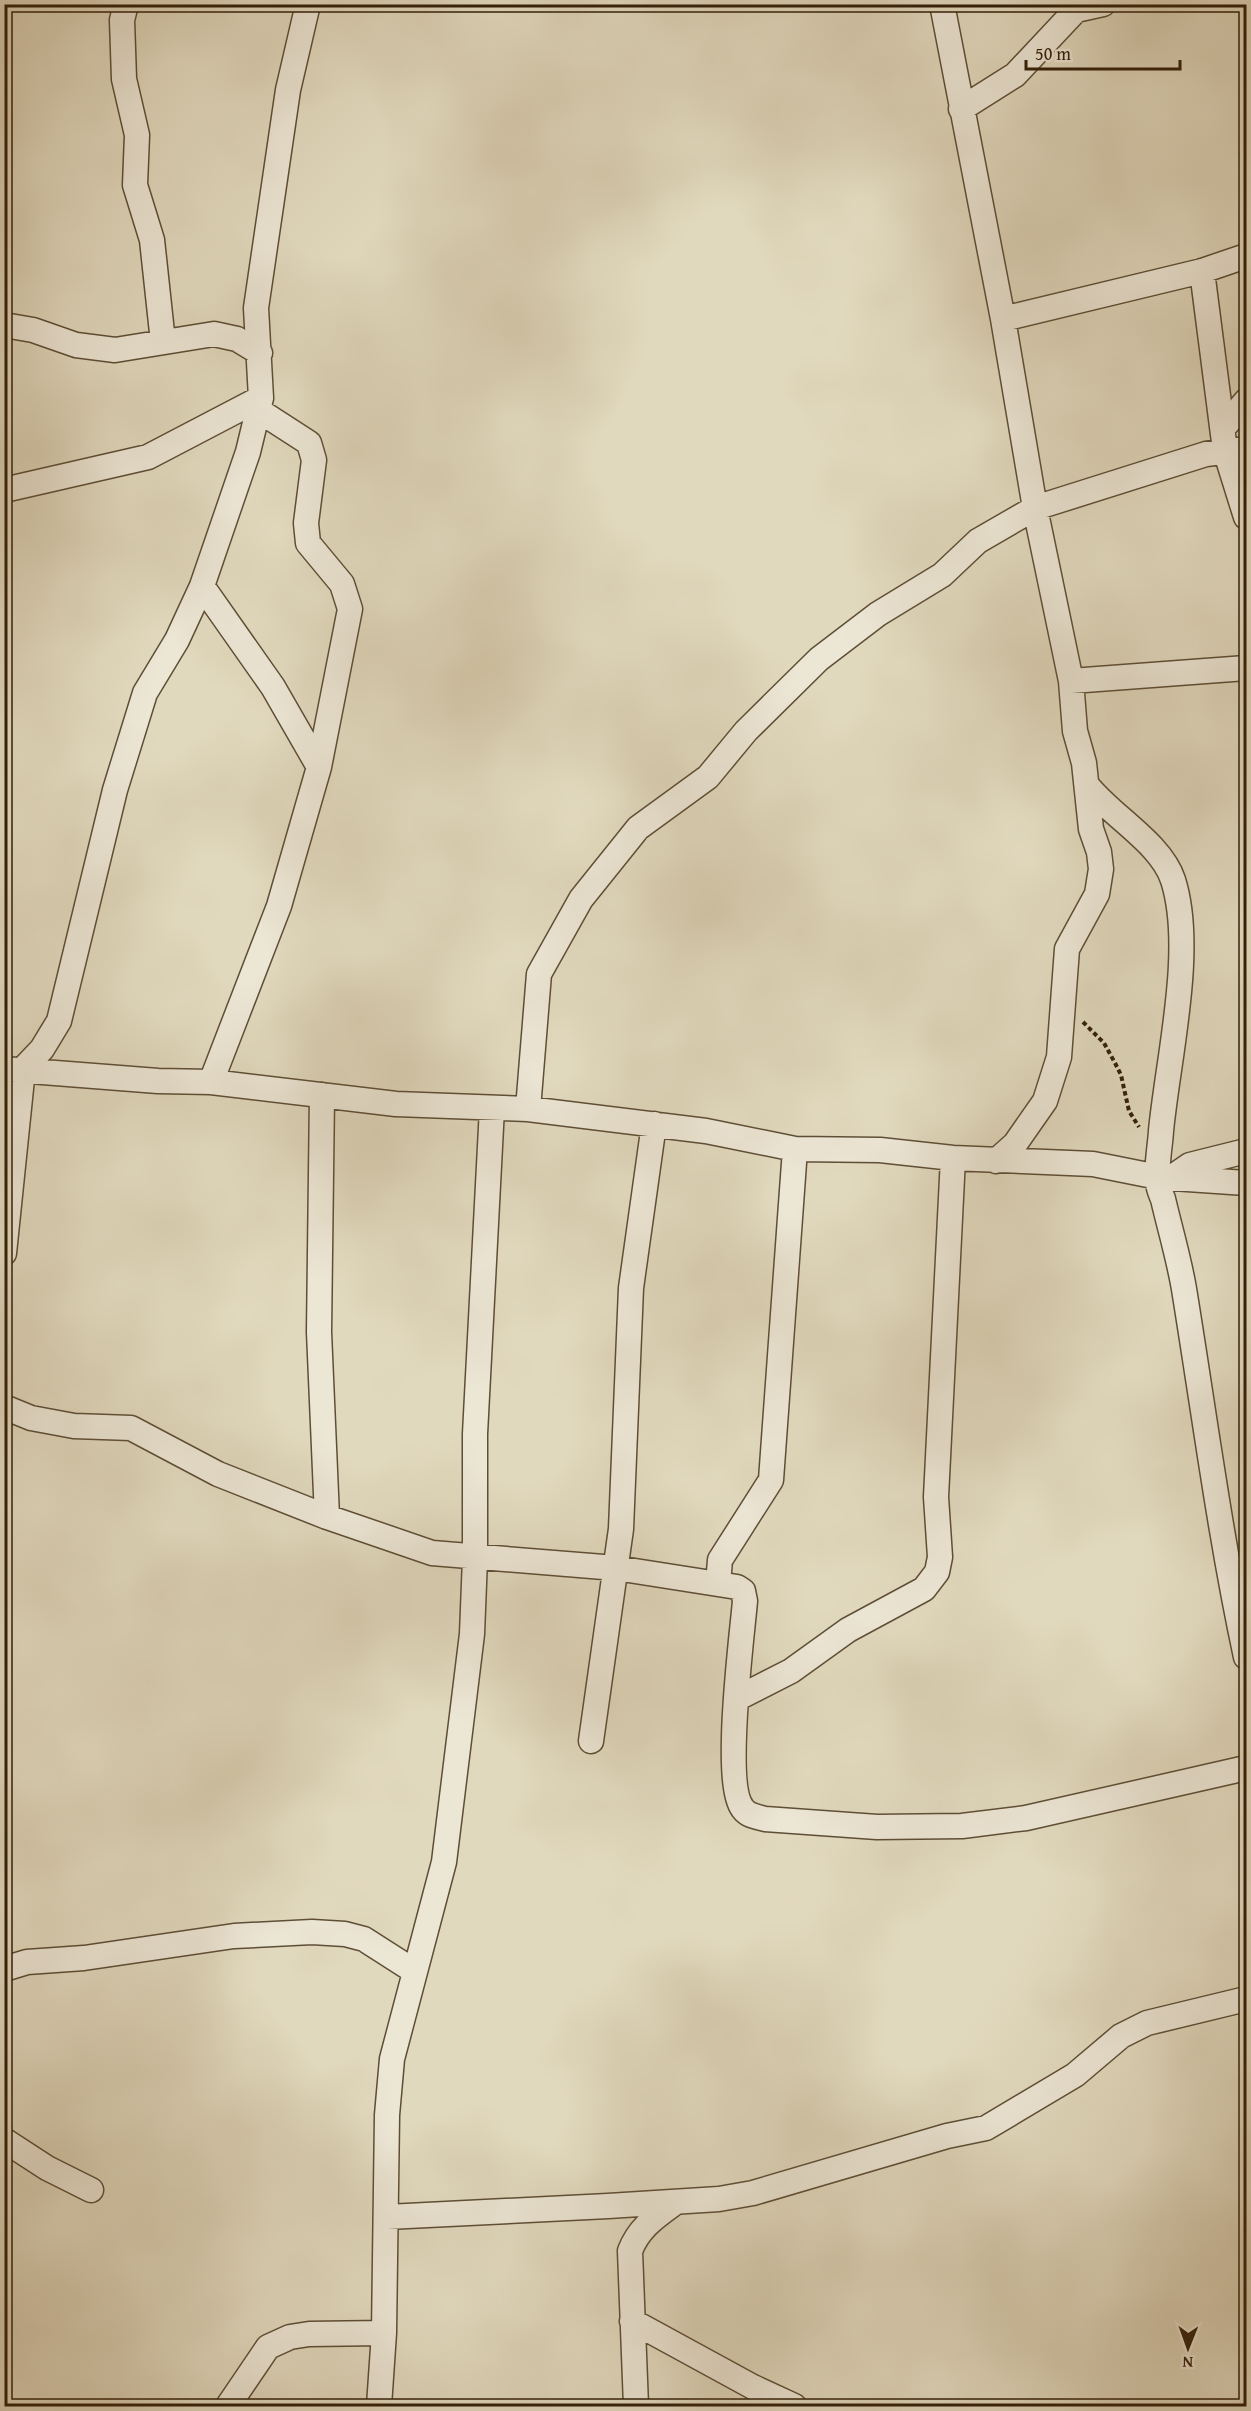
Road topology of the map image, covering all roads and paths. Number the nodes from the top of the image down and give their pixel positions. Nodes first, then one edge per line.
1 (126, 4) edge
2 (308, 4) edge
3 (942, 4) edge
4 (1103, 4) edge
5 (961, 109) junction
6 (1246, 256) edge
7 (1202, 271) junction
8 (1003, 319) junction
9 (4, 325) edge
10 (163, 342) junction
11 (260, 353) junction
12 (1246, 400) edge
13 (259, 404) junction
14 (1232, 442) edge
15 (4, 490) edge
16 (1035, 508) junction
17 (1246, 517) edge
18 (202, 586) junction
19 (1246, 668) edge
20 (1071, 681) junction
21 (319, 767) junction
22 (1087, 785) junction
23 (1065, 1002) junction
24 (14, 1069) edge
25 (210, 1082) junction
26 (322, 1095) junction
27 (492, 1108) junction
28 (528, 1108) junction
29 (654, 1125) junction
30 (1141, 1133) dead end
31 (795, 1149) junction
32 (1246, 1150) edge
33 (953, 1158) junction
34 (996, 1161) junction
35 (1165, 1177) junction
36 (1246, 1183) edge
37 (4, 1253) edge
38 (4, 1407) edge
39 (327, 1517) junction
40 (476, 1558) junction
41 (616, 1568) junction
42 (718, 1584) junction
43 (1246, 1657) edge
44 (736, 1699) junction
45 (591, 1741) dead end
46 (1246, 1768) edge
47 (4, 1969) edge
48 (414, 1971) junction
49 (1246, 1999) edge
50 (4, 2140) edge
51 (91, 2190) dead end
52 (676, 2202) junction
53 (387, 2217) junction
54 (632, 2321) junction
55 (384, 2333) junction
56 (228, 2406) edge
57 (379, 2406) edge
58 (636, 2406) edge
59 (795, 2406) edge

1 - 10 street
2 - 11 street
3 - 5 street
4 - 5 street
5 - 8 street
6 - 7 street
7 - 8 street
7 - 14 street
8 - 16 street
9 - 10 street
10 - 11 street
11 - 13 street
12 - 14 street
13 - 15 street
13 - 18 street
13 - 21 street
14 - 16 street
14 - 17 street
16 - 20 street
16 - 28 street
18 - 21 street
18 - 24 street
19 - 20 street
20 - 22 street
21 - 25 street
22 - 23 street
22 - 35 street
23 - 30 path
23 - 34 street
24 - 25 street
24 - 37 street
25 - 26 street
26 - 27 street
26 - 39 street
27 - 28 street
27 - 40 street
28 - 29 street
29 - 31 street
29 - 41 street
31 - 33 street
31 - 42 street
32 - 35 street
33 - 34 street
33 - 44 street
34 - 35 street
35 - 36 street
35 - 43 street
38 - 39 street
39 - 40 street
40 - 41 street
40 - 48 street
41 - 42 street
41 - 45 street
42 - 44 street
44 - 46 street
47 - 48 street
48 - 53 street
49 - 52 street
50 - 51 street
52 - 53 street
52 - 54 street
53 - 55 street
54 - 58 street
54 - 59 street
55 - 56 street
55 - 57 street

